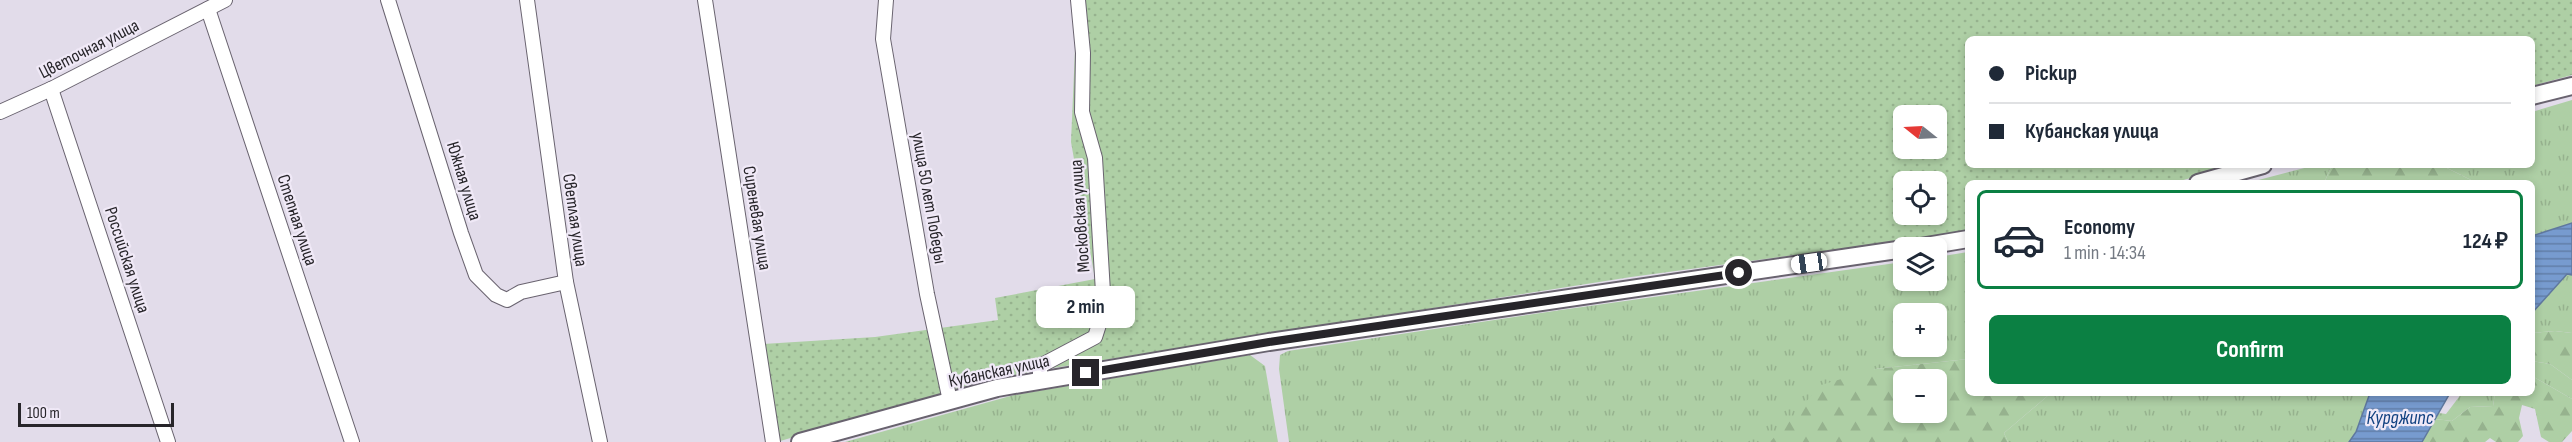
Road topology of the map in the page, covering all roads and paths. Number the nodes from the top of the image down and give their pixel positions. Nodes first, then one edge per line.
1 (225, 0) edge
2 (388, 0) edge
3 (527, 0) edge
4 (705, 0) edge
5 (886, 0) edge
6 (1078, 0) edge
7 (208, 9) junction
8 (2572, 86) edge
9 (51, 89) junction
10 (2535, 95) edge
11 (0, 112) edge
12 (2252, 168) edge
13 (2209, 180) edge
14 (1965, 240) edge
15 (1947, 242) edge
16 (1893, 251) edge
17 (566, 282) junction
18 (1040, 381) junction
19 (950, 401) junction
20 (168, 442) edge
21 (352, 442) edge
22 (600, 442) edge
23 (773, 442) edge
24 (800, 442) edge

1 - 7 street, Цветочная улица
2 - 17 street, Южная улица
3 - 17 street, Светлая улица
4 - 23 street, Сиреневая улица
5 - 19 street, улица 50 лет Победы
6 - 18 street, Московская улица
7 - 9 street, Цветочная улица
7 - 21 street, Степная улица
8 - 10 main road
9 - 11 street, Цветочная улица
9 - 20 street, Российская улица
12 - 13 main road
14 - 15 main road
16 - 18 main road, Кубанская улица
17 - 22 street, Светлая улица
18 - 19 main road, Кубанская улица
19 - 24 main road, Кубанская улица

